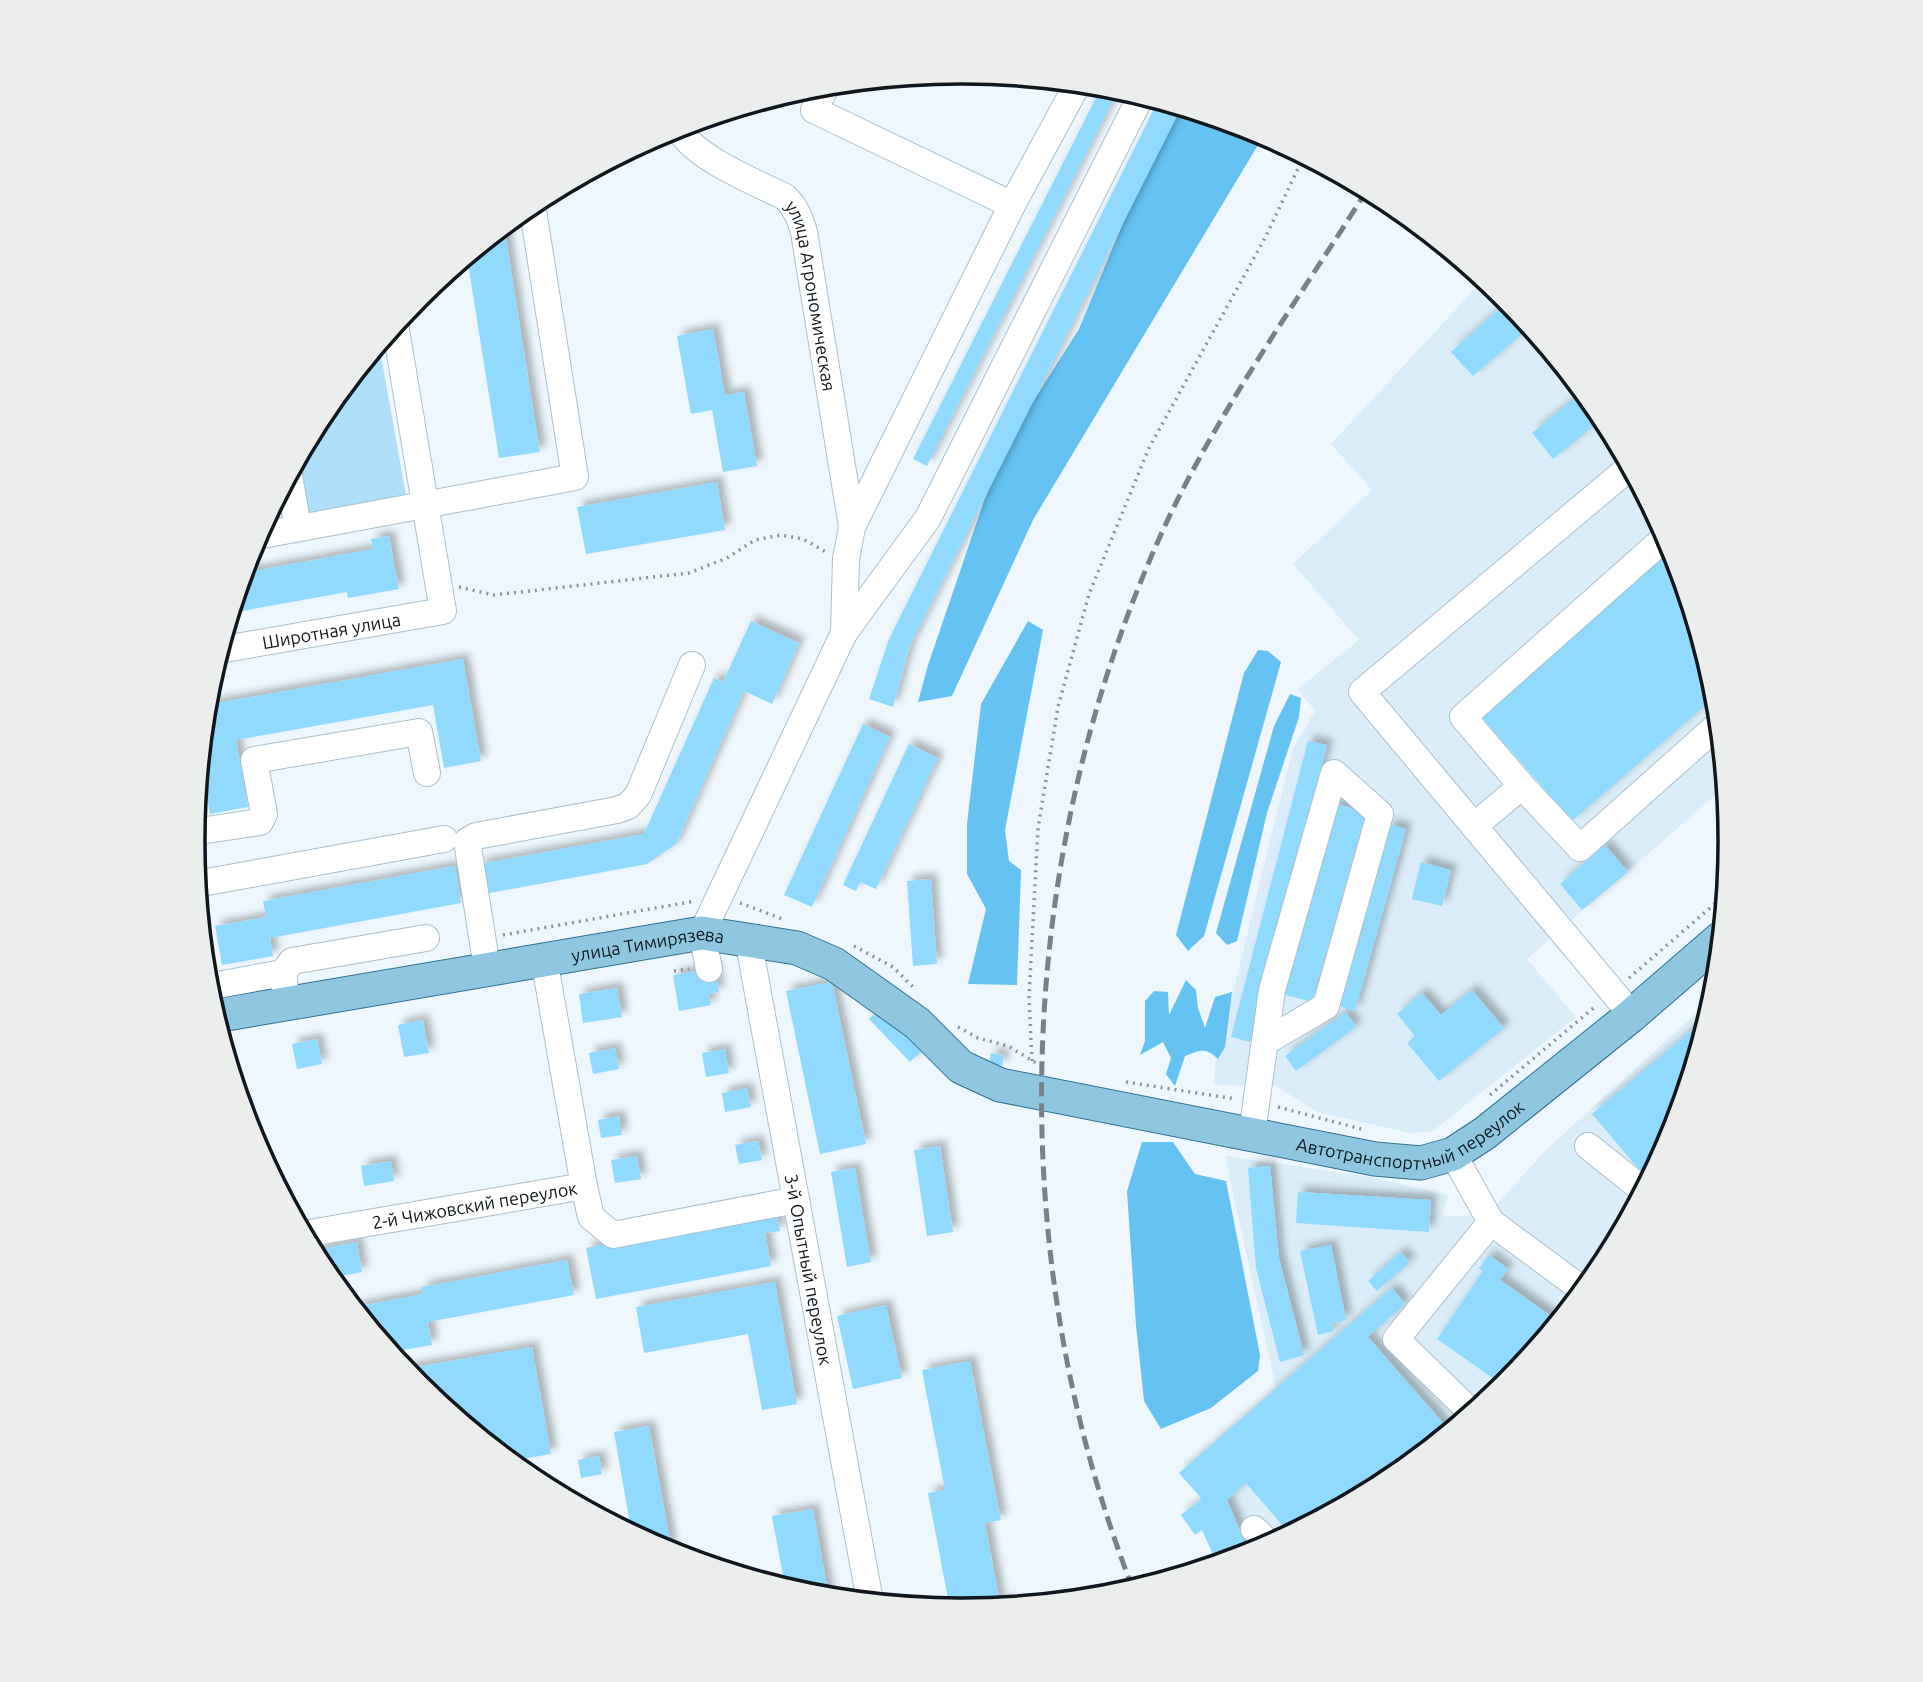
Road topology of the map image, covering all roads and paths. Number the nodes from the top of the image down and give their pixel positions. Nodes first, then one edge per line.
1 (1073, 92) edge
2 (820, 98) edge
3 (1136, 105) edge
4 (685, 137) edge
5 (1300, 164) edge
6 (1012, 205) junction
7 (534, 217) edge
8 (397, 337) edge
9 (1623, 473) edge
10 (292, 490) edge
11 (424, 506) junction
12 (852, 527) junction
13 (298, 528) junction
14 (270, 533) edge
15 (1658, 544) edge
16 (846, 559) junction
17 (441, 601) junction
18 (844, 633) junction
19 (229, 648) edge
20 (692, 665) dead end
21 (1710, 732) edge
22 (426, 773) dead end
23 (1522, 786) junction
24 (1474, 826) junction
25 (205, 830) edge
26 (444, 839) dead end
27 (206, 882) edge
28 (1715, 906) edge
29 (702, 933) junction
30 (426, 937) dead end
31 (748, 939) junction
32 (1711, 945) edge
33 (544, 959) junction
34 (487, 968) junction
35 (709, 969) dead end
36 (219, 987) edge
37 (285, 988) junction
38 (1623, 1004) junction
39 (224, 1012) edge
40 (1265, 1042) junction
41 (1032, 1061) dead end
42 (1113, 1080) dead end
43 (1041, 1094) joint
44 (1489, 1095) dead end
45 (1254, 1118) junction
46 (1375, 1132) dead end
47 (1588, 1146) dead end
48 (1453, 1154) junction
49 (1636, 1184) edge
50 (584, 1186) junction
51 (796, 1200) junction
52 (1491, 1223) junction
53 (314, 1232) edge
54 (1575, 1284) edge
55 (1465, 1406) edge
56 (868, 1592) edge

1 - 6 street
2 - 6 street
3 - 18 street
4 - 12 street, улица Агрономическая
5 - 41 path
6 - 12 street
7 - 11 street
8 - 11 street
9 - 24 street
10 - 13 street
11 - 13 street
11 - 17 street
12 - 16 street
13 - 14 street
15 - 23 street
16 - 17 path
16 - 18 street
17 - 19 street, Широтная улица
18 - 29 street
20 - 34 street
21 - 23 street
22 - 25 street
23 - 24 street
24 - 38 street
26 - 27 street
28 - 38 path
29 - 31 main road, улица Тимирязева
29 - 33 main road, улица Тимирязева
29 - 35 street
30 - 37 street
31 - 43 main road, улица Тимирязева
31 - 51 street, 3-й Опытный переулок
32 - 38 main road, Автотранспортный переулок
33 - 34 main road, улица Тимирязева
33 - 50 street, 2-й Чижовский переулок
34 - 37 main road, улица Тимирязева
36 - 37 street
37 - 39 main road, улица Тимирязева
38 - 44 path
38 - 48 main road, Автотранспортный переулок
40 - 40 street
40 - 45 street
42 - 45 path
43 - 45 main road, Автотранспортный переулок
45 - 46 path
45 - 48 main road, Автотранспортный переулок
47 - 49 street
48 - 52 street
50 - 51 street
50 - 53 street, 2-й Чижовский переулок
51 - 56 street, 3-й Опытный переулок
52 - 54 street
52 - 55 street

